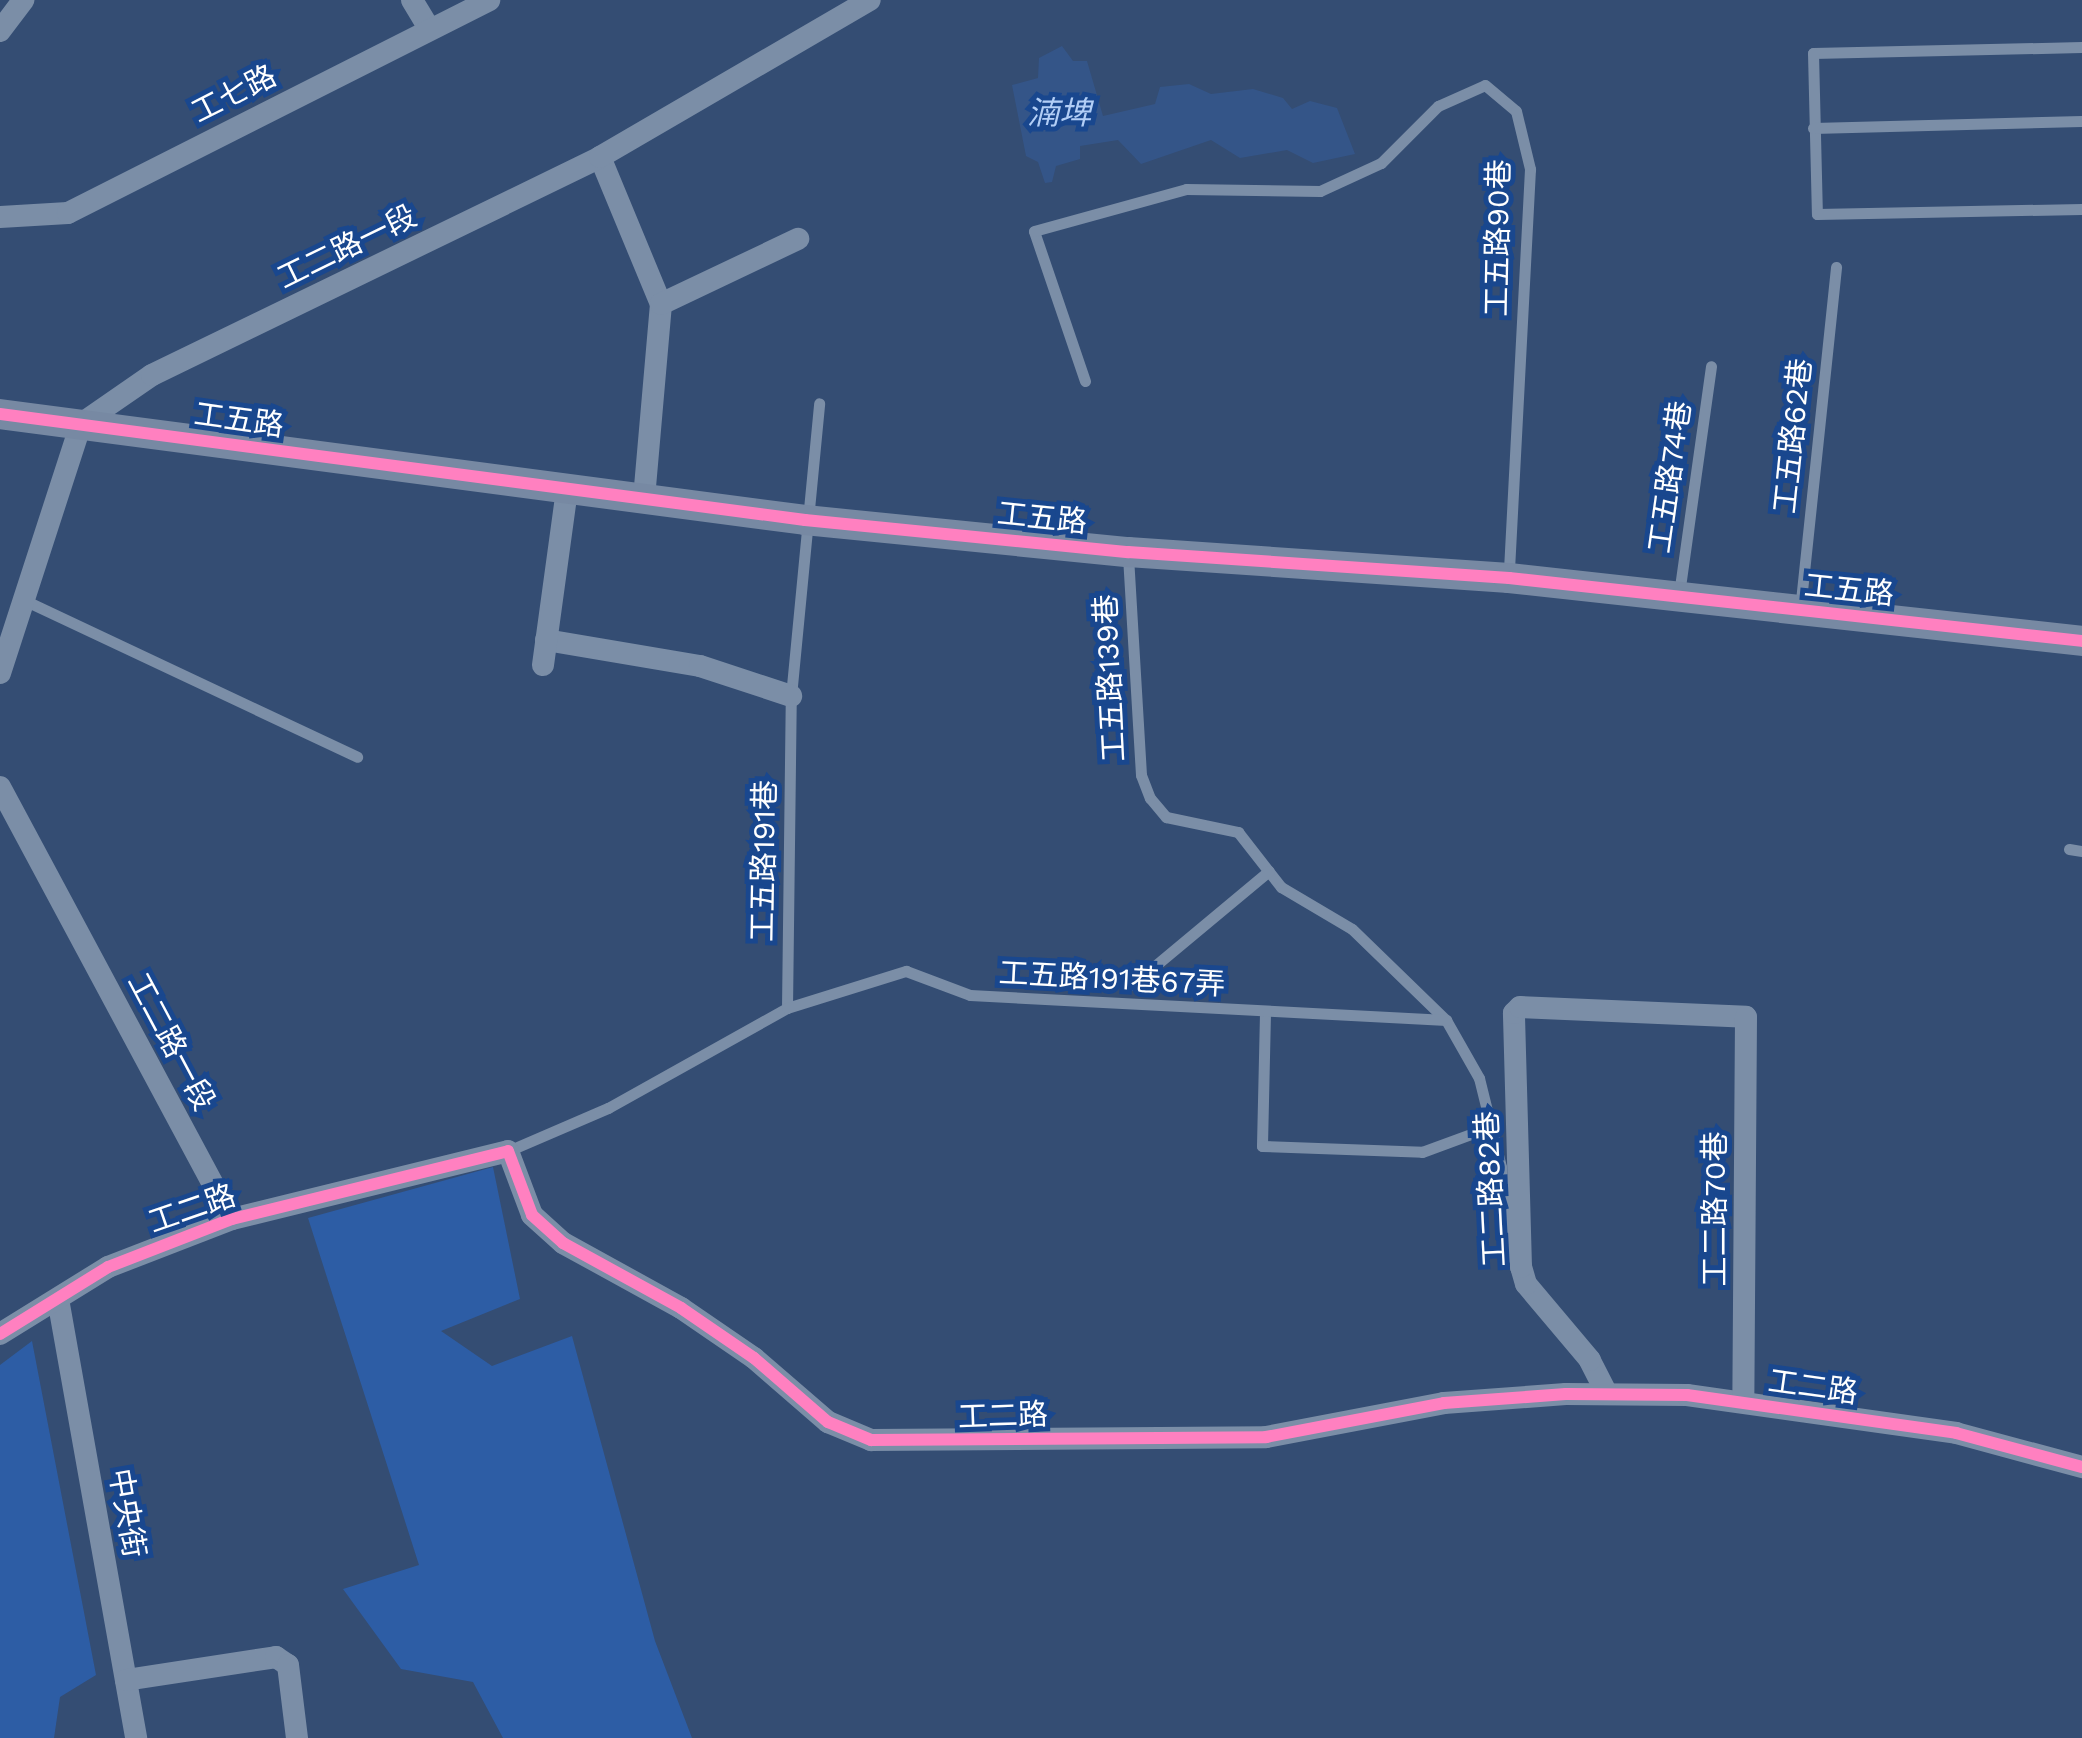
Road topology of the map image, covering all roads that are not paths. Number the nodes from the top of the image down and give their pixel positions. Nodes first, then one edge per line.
1 (24, 0) edge
2 (412, 0) edge
3 (489, 0) edge
4 (870, 0) edge
5 (429, 28) junction
6 (0, 32) edge
7 (2082, 46) edge
8 (2082, 121) edge
9 (1813, 128) junction
10 (600, 156) junction
11 (2082, 209) edge
12 (0, 217) edge
13 (798, 240) dead end
14 (1836, 267) dead end
15 (661, 304) junction
16 (1711, 366) dead end
17 (1085, 381) dead end
18 (819, 403) dead end
19 (0, 414) edge
20 (81, 424) junction
21 (567, 490) junction
22 (644, 497) junction
23 (805, 520) junction
24 (1128, 552) junction
25 (1508, 578) junction
26 (1679, 594) junction
27 (26, 602) junction
28 (1800, 610) junction
29 (546, 640) junction
30 (2082, 641) edge
31 (543, 666) dead end
32 (0, 673) edge
33 (791, 696) junction
34 (357, 758) dead end
35 (0, 787) edge
36 (1269, 871) junction
37 (1132, 984) dead end
38 (786, 1008) junction
39 (1265, 1013) junction
40 (1514, 1013) joint
41 (1446, 1020) junction
42 (1490, 1128) junction
43 (508, 1151) junction
44 (232, 1220) junction
45 (1526, 1284) junction
46 (58, 1299) junction
47 (0, 1334) edge
48 (1607, 1394) junction
49 (1744, 1402) junction
50 (2082, 1467) edge
51 (126, 1680) junction
52 (136, 1738) edge
53 (297, 1738) edge

1 - 6 street
2 - 5 street
3 - 5 street, 工七路
4 - 10 street, 工二路一段
5 - 12 street, 工七路
7 - 9 lane
8 - 9 lane
9 - 11 lane
10 - 15 street
10 - 20 street, 工二路一段
13 - 15 street
14 - 28 lane, 工五路62巷
15 - 22 street
16 - 26 lane, 工五路74巷
17 - 25 lane, 工五路90巷
18 - 23 lane, 工五路191巷
19 - 20 street, 工五路
20 - 21 street, 工五路
20 - 27 street
21 - 22 street, 工五路
21 - 29 street
22 - 23 street, 工五路
23 - 24 street, 工五路
23 - 33 lane, 工五路191巷
24 - 25 street, 工五路
24 - 36 lane, 工五路139巷
25 - 26 street, 工五路
26 - 28 street, 工五路
27 - 32 street
27 - 34 lane
28 - 30 street, 工五路
29 - 31 street
29 - 33 street
33 - 38 lane, 工五路191巷
35 - 44 street, 工二路一段
36 - 37 lane
36 - 41 lane, 工五路139巷
38 - 39 lane, 工五路191巷67弄
38 - 43 lane
39 - 41 lane, 工五路191巷67弄
39 - 42 lane
40 - 45 street, 工二路82巷
40 - 49 street, 工二路70巷
41 - 42 lane, 工五路139巷
42 - 45 lane, 工五路139巷
43 - 44 street, 工二路
43 - 48 street, 工二路
44 - 46 street, 工二路
45 - 48 street, 工二路82巷
46 - 47 street, 工二路
46 - 51 street, 中央街
48 - 49 street, 工二路
49 - 50 street, 工二路
51 - 52 street, 中央街
51 - 53 street

